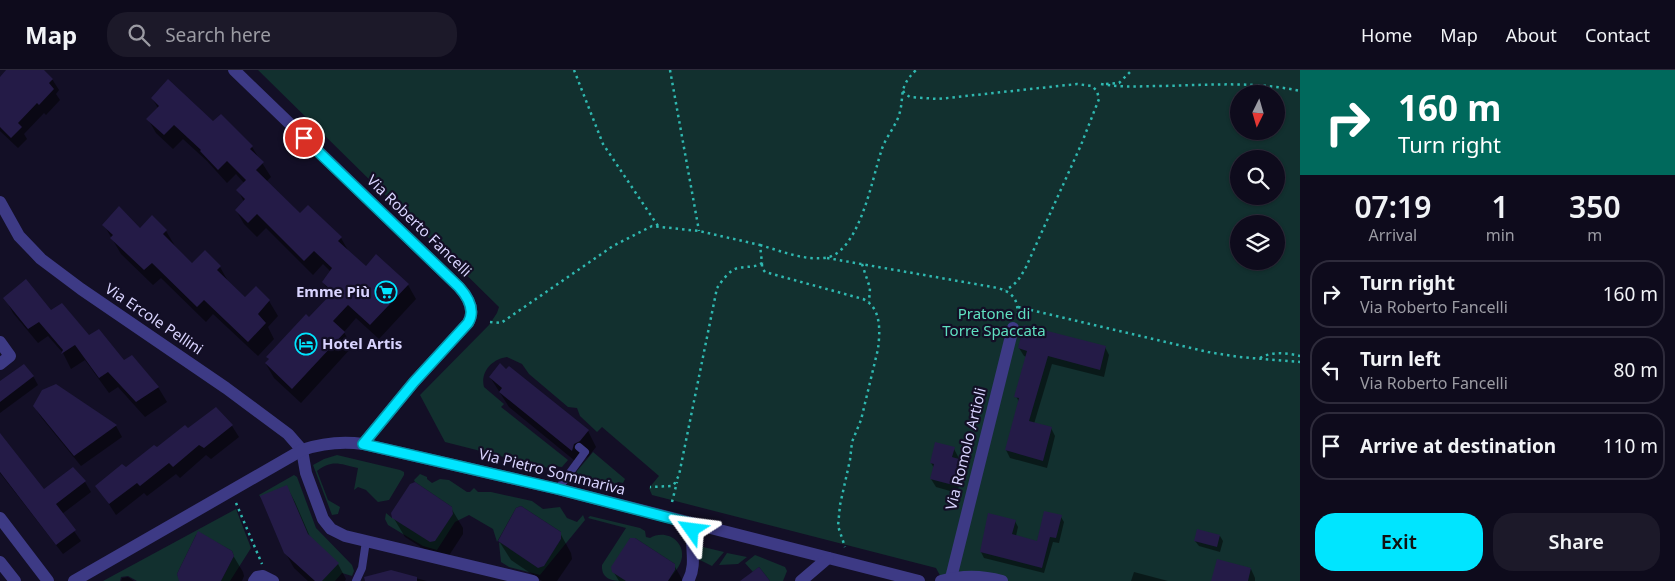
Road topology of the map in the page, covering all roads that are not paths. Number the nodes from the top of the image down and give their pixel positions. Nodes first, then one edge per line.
1 (234, 70) edge
2 (0, 202) edge
3 (1012, 328) road end
4 (0, 342) edge
5 (0, 364) edge
6 (363, 444) junction
7 (579, 447) dead end
8 (302, 450) junction
9 (558, 489) junction
10 (0, 518) edge
11 (693, 524) junction
12 (366, 541) junction
13 (828, 558) junction
14 (0, 562) edge
15 (873, 569) junction
16 (7, 576) edge
17 (270, 579) edge
18 (946, 580) edge
19 (48, 581) edge
20 (74, 581) edge
21 (254, 581) edge
22 (356, 581) edge
23 (533, 581) edge
24 (688, 581) edge
25 (801, 581) edge
26 (865, 581) edge
27 (919, 581) edge
28 (1002, 581) edge

1 - 6 street, Via Roberto Fancelli
2 - 8 street, Via Ercole Pellini
3 - 18 street, Via Romolo Artioli
4 - 5 street
6 - 8 street, Via Pietro Sommariva
6 - 9 street, Via Pietro Sommariva
7 - 9 lane
8 - 12 street
8 - 20 street, Via Pietro Sommariva
9 - 11 street, Via Pietro Sommariva
10 - 19 street
11 - 13 street, Via Pietro Sommariva
11 - 24 street
12 - 22 lane
12 - 23 street
13 - 15 street, Via Pietro Sommariva
13 - 25 street
14 - 16 street
15 - 26 street
15 - 27 street, Via Pietro Sommariva
17 - 21 street
18 - 28 street

